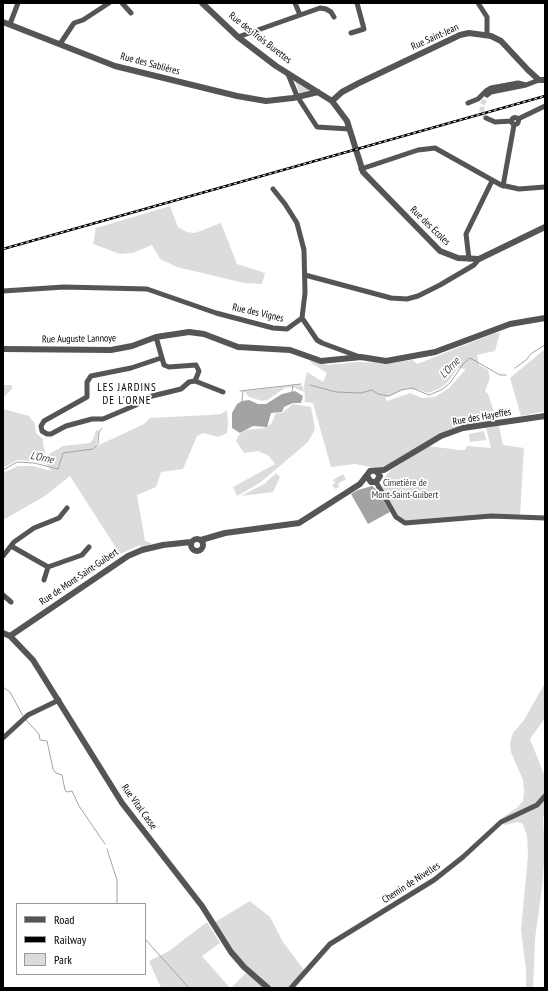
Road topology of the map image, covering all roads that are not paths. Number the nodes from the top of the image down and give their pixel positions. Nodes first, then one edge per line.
1 (18, 3) edge
2 (109, 3) edge
3 (122, 3) edge
4 (202, 3) edge
5 (295, 3) edge
6 (357, 3) edge
7 (478, 3) edge
8 (131, 13) dead end
9 (300, 15) junction
10 (334, 18) dead end
11 (3, 22) edge
12 (10, 24) junction
13 (351, 33) dead end
14 (68, 34) junction
15 (487, 35) junction
16 (238, 37) junction
17 (60, 44) junction
18 (67, 47) junction
19 (288, 73) junction
20 (542, 80) edge
21 (526, 85) junction
22 (318, 92) junction
23 (487, 95) dead end
24 (297, 96) junction
25 (332, 101) junction
26 (468, 103) dead end
27 (545, 106) edge
28 (486, 118) dead end
29 (513, 123) junction
30 (350, 130) junction
31 (361, 167) junction
32 (492, 181) junction
33 (503, 186) junction
34 (545, 187) edge
35 (273, 189) dead end
36 (545, 227) edge
37 (479, 259) junction
38 (469, 260) junction
39 (305, 275) junction
40 (3, 291) edge
41 (302, 318) junction
42 (545, 318) edge
43 (156, 338) junction
44 (3, 349) edge
45 (361, 357) junction
46 (161, 358) junction
47 (195, 381) junction
48 (223, 392) dead end
49 (545, 416) edge
50 (367, 476) junction
51 (376, 478) junction
52 (360, 484) junction
53 (68, 508) dead end
54 (545, 518) edge
55 (202, 542) junction
56 (191, 545) junction
57 (11, 546) junction
58 (89, 547) dead end
59 (3, 556) edge
60 (48, 567) junction
61 (44, 580) dead end
62 (3, 595) edge
63 (11, 602) dead end
64 (3, 633) edge
65 (10, 636) junction
66 (59, 700) junction
67 (3, 738) edge
68 (545, 796) edge
69 (268, 988) edge
70 (291, 988) edge

1 - 12 street
2 - 14 street
3 - 8 street
4 - 16 street, Rue des Trois Burettes
5 - 9 street
6 - 13 street
7 - 15 street
9 - 10 street
9 - 16 street
11 - 12 street, Rue des Sablières
12 - 17 street, Rue des Sablières
14 - 17 street
14 - 18 street
15 - 20 street, Rue Saint-Jean
15 - 25 street, Rue Saint-Jean
16 - 19 street, Rue des Trois Burettes
17 - 18 street, Rue des Sablières
18 - 24 street, Rue des Sablières
19 - 22 street, Rue des Trois Burettes
19 - 24 street
20 - 21 street, Rue Saint-Jean
21 - 23 street
21 - 26 street, Rue Saint-Jean
22 - 24 street, Rue des Sablières
22 - 25 street, Rue des Ecoles
24 - 30 street
25 - 30 street, Rue des Ecoles
27 - 29 street
28 - 29 street
29 - 33 street
30 - 31 street, Rue des Ecoles
31 - 32 street
31 - 38 street, Rue des Ecoles
32 - 33 street
32 - 38 street
33 - 34 street
35 - 39 street
36 - 37 street, Rue des Ecoles
37 - 38 street, Rue des Ecoles
37 - 39 street
39 - 41 street
40 - 41 street, Rue des Vignes
41 - 45 street
42 - 45 street
43 - 44 street, Rue Auguste Lannoye
43 - 45 street, Rue Auguste Lannoye
43 - 46 street
46 - 47 street
46 - 47 street
47 - 48 street
49 - 51 street, Rue des Hayeffes
50 - 51 street
50 - 51 street
50 - 52 street
51 - 52 street
51 - 54 street
52 - 55 street
53 - 57 street
55 - 56 street
55 - 56 street
56 - 65 street, Rue de Mont-Saint-Guibert
57 - 59 street
57 - 60 street
58 - 60 street
60 - 61 street
62 - 63 street
64 - 65 street, Rue Vital Casse
65 - 66 street, Rue Vital Casse
66 - 67 street
66 - 69 street, Rue Vital Casse
68 - 70 street, Chemin de Nivelles

